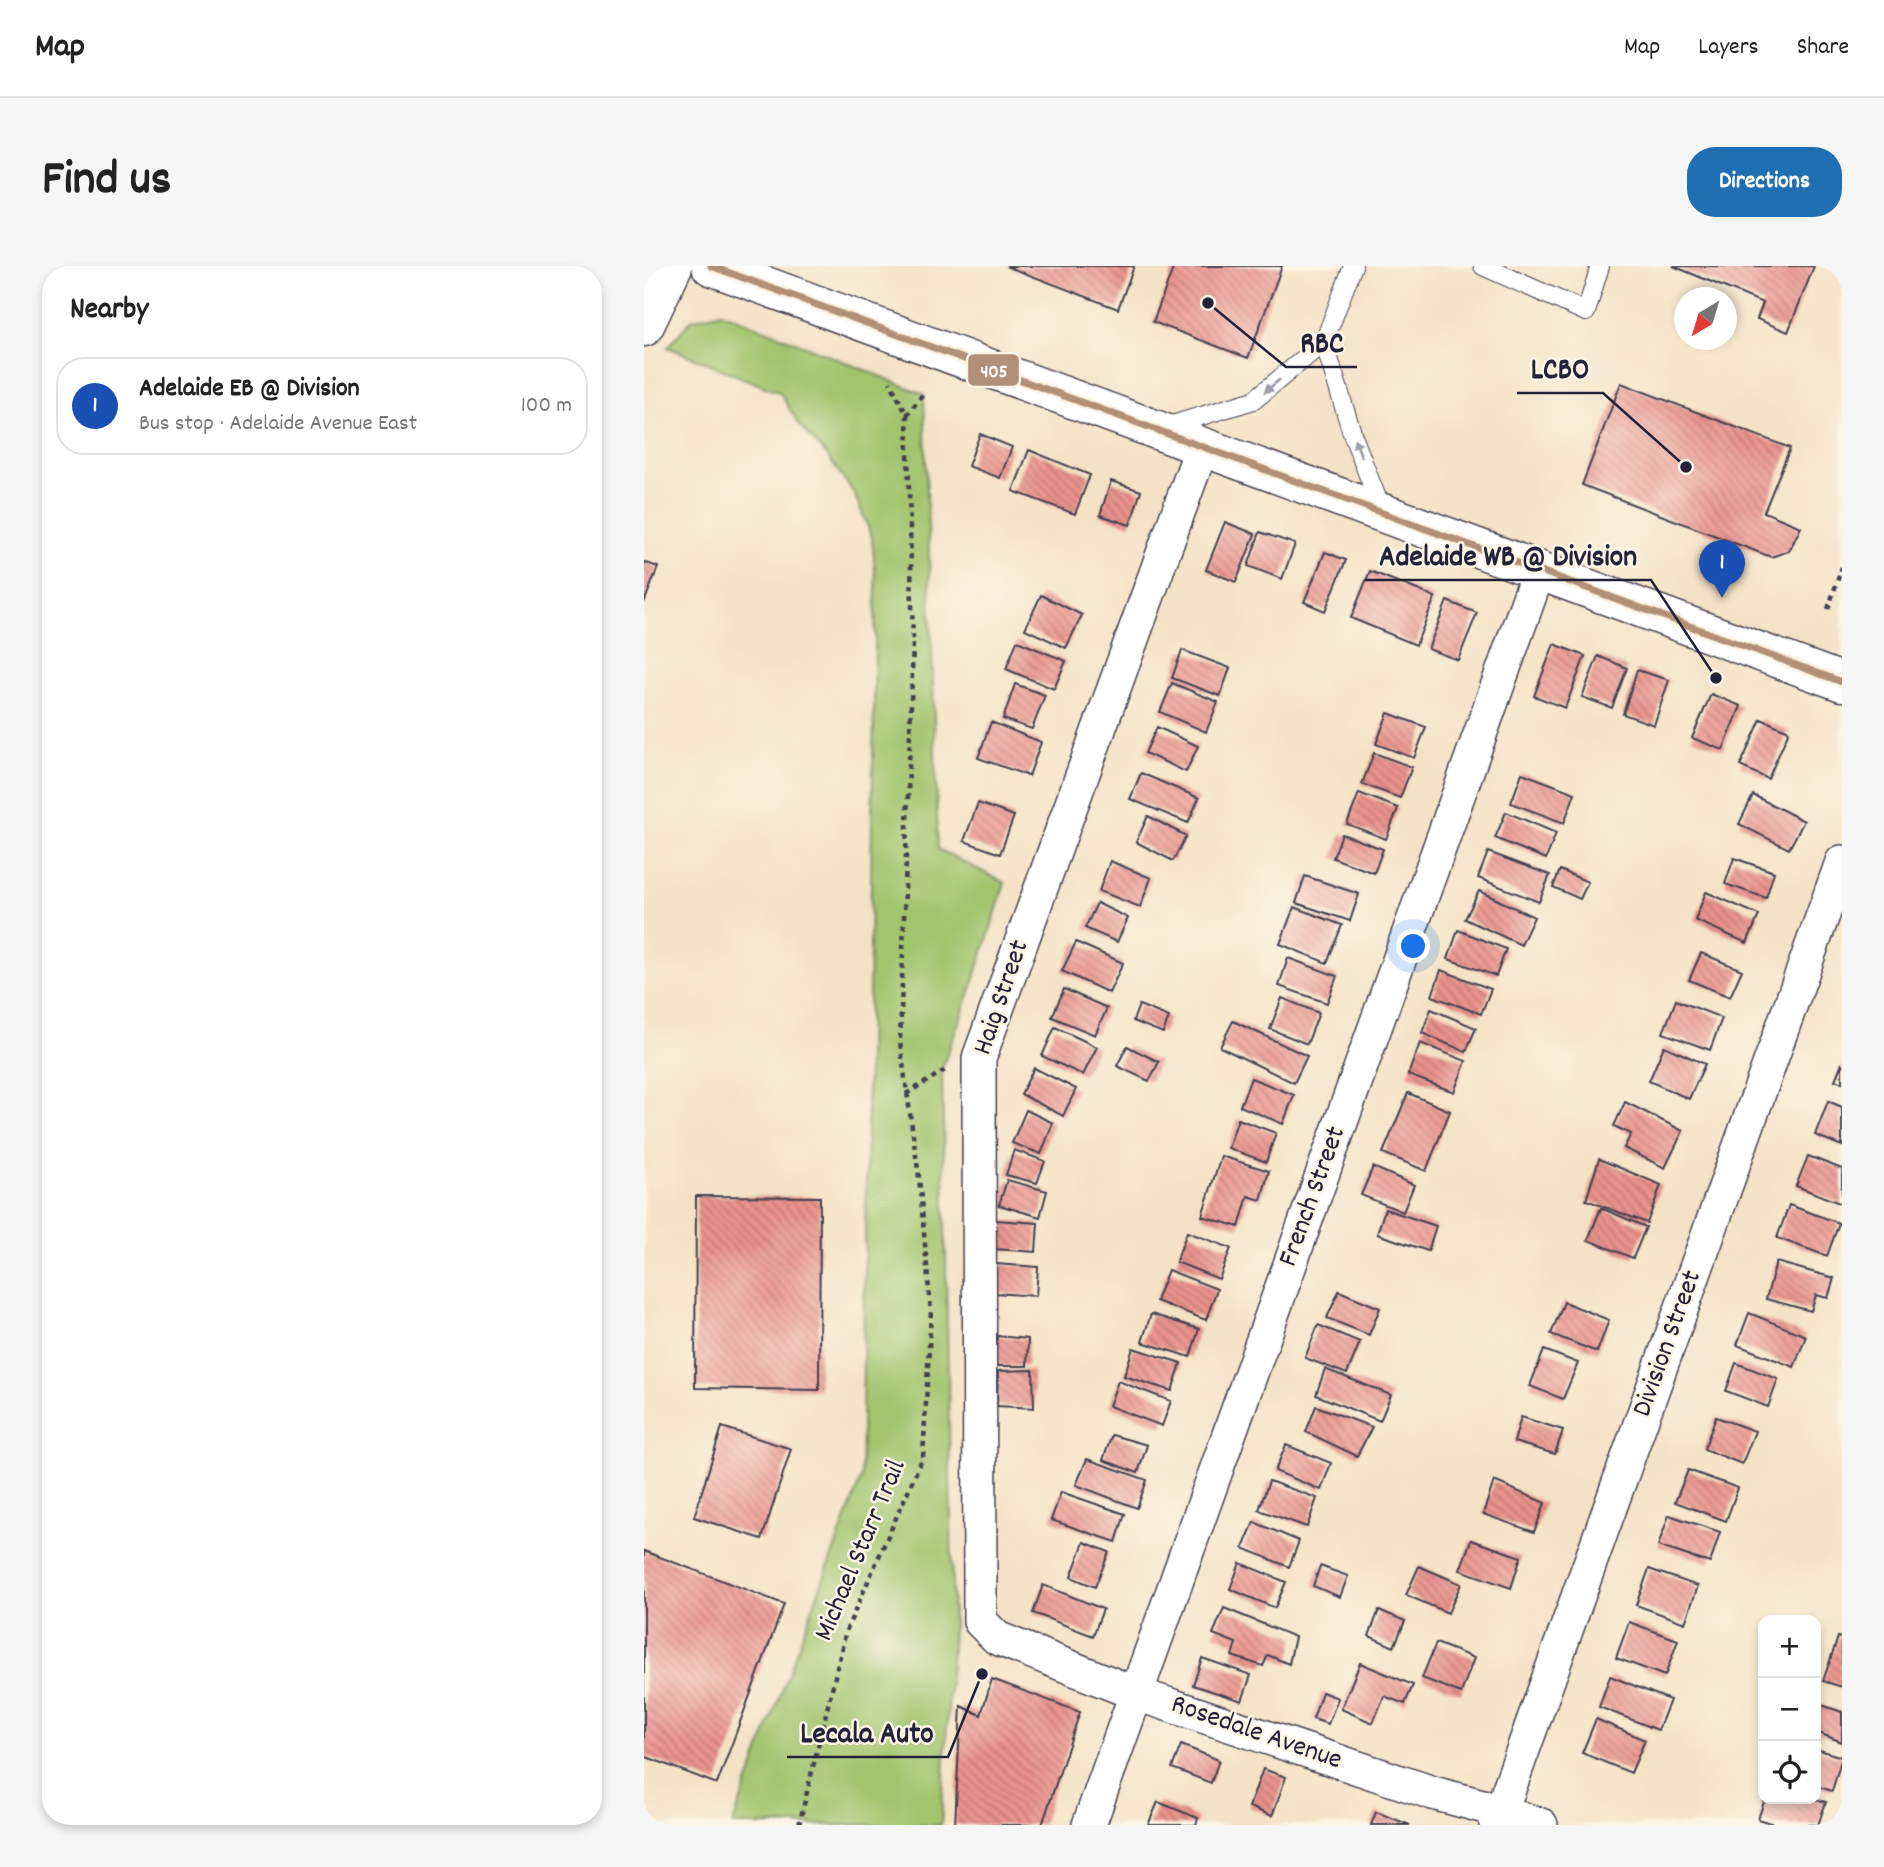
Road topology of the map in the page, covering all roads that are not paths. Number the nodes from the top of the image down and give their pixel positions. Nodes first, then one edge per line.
1 (673, 266) edge
2 (711, 266) edge
3 (1353, 266) edge
4 (1483, 266) edge
5 (1600, 266) edge
6 (644, 327) edge
7 (1324, 342) junction
8 (1155, 429) junction
9 (1202, 447) junction
10 (1382, 512) junction
11 (1539, 570) junction
12 (1842, 682) edge
13 (1842, 862) edge
14 (980, 1621) joint
15 (1137, 1694) junction
16 (1499, 1818) edge
17 (1089, 1825) edge
18 (1541, 1825) edge

1 - 6 main road
2 - 8 main road
3 - 7 lane
4 - 5 lane
7 -> 8 lane
10 -> 7 lane
8 - 9 main road
9 - 10 main road
9 - 14 street, Haig Street
10 - 11 main road
11 - 12 main road
11 - 15 street, French Street
13 - 16 street, Division Street
14 - 15 street, Rosedale Avenue
15 - 16 street, Rosedale Avenue
15 - 17 street, French Street
16 - 18 street, Rosedale Avenue

